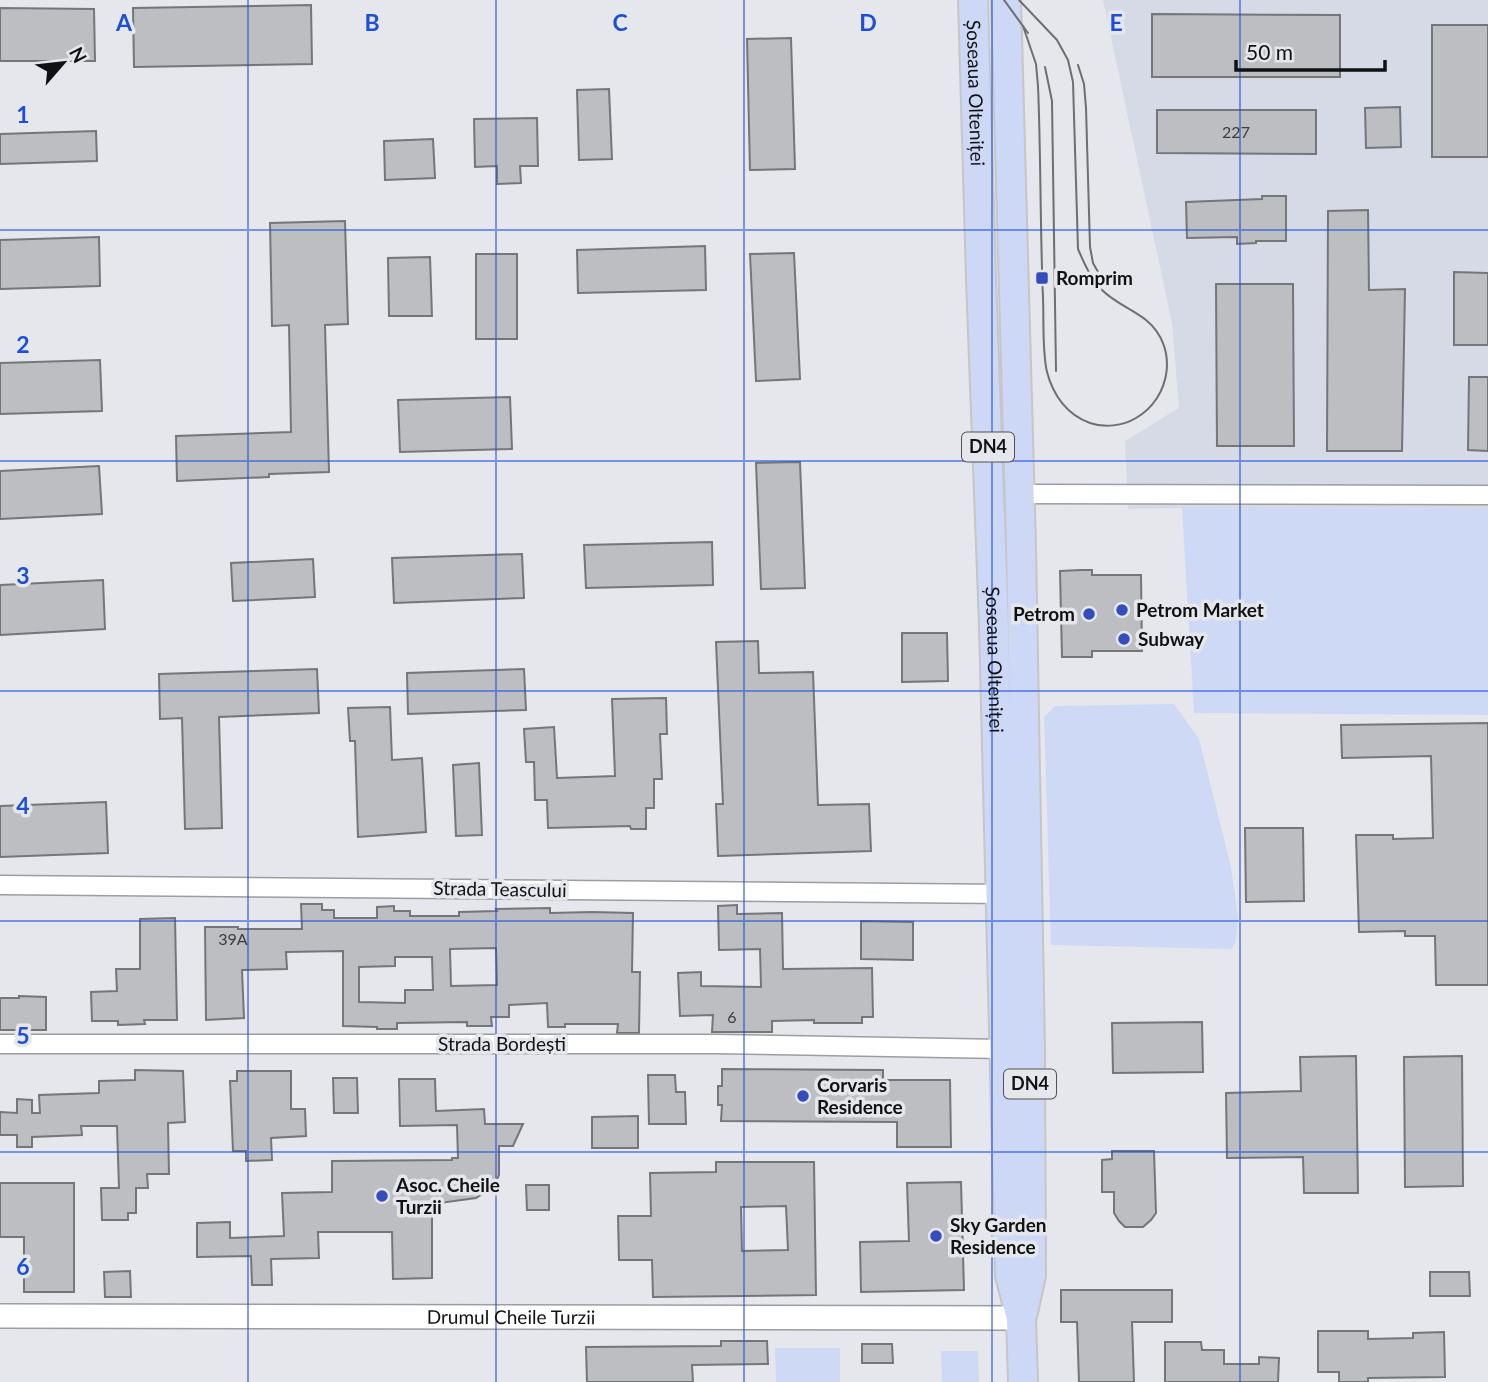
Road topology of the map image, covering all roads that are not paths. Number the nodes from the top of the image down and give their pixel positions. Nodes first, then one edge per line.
1 (973, 0) edge
2 (1006, 0) edge
3 (1019, 494) junction
4 (1488, 495) edge
5 (0, 885) edge
6 (1014, 894) junction
7 (0, 1044) edge
8 (1003, 1049) junction
9 (0, 1316) edge
10 (1021, 1318) junction
11 (1023, 1382) edge

1 - 6 main road, Șoseaua Olteniței / DN4
2 - 3 main road, Șoseaua Olteniței / DN4
3 - 4 street
3 - 6 main road, Șoseaua Olteniței / DN4
5 - 6 street, Strada Teascului
6 - 8 main road, Șoseaua Olteniței / DN4
6 - 10 main road, Șoseaua Olteniței / DN4
7 - 8 street, Strada Bordești
8 - 10 main road, Șoseaua Olteniței / DN4
9 - 10 street, Drumul Cheile Turzii
10 - 11 main road, Șoseaua Olteniței / DN4

